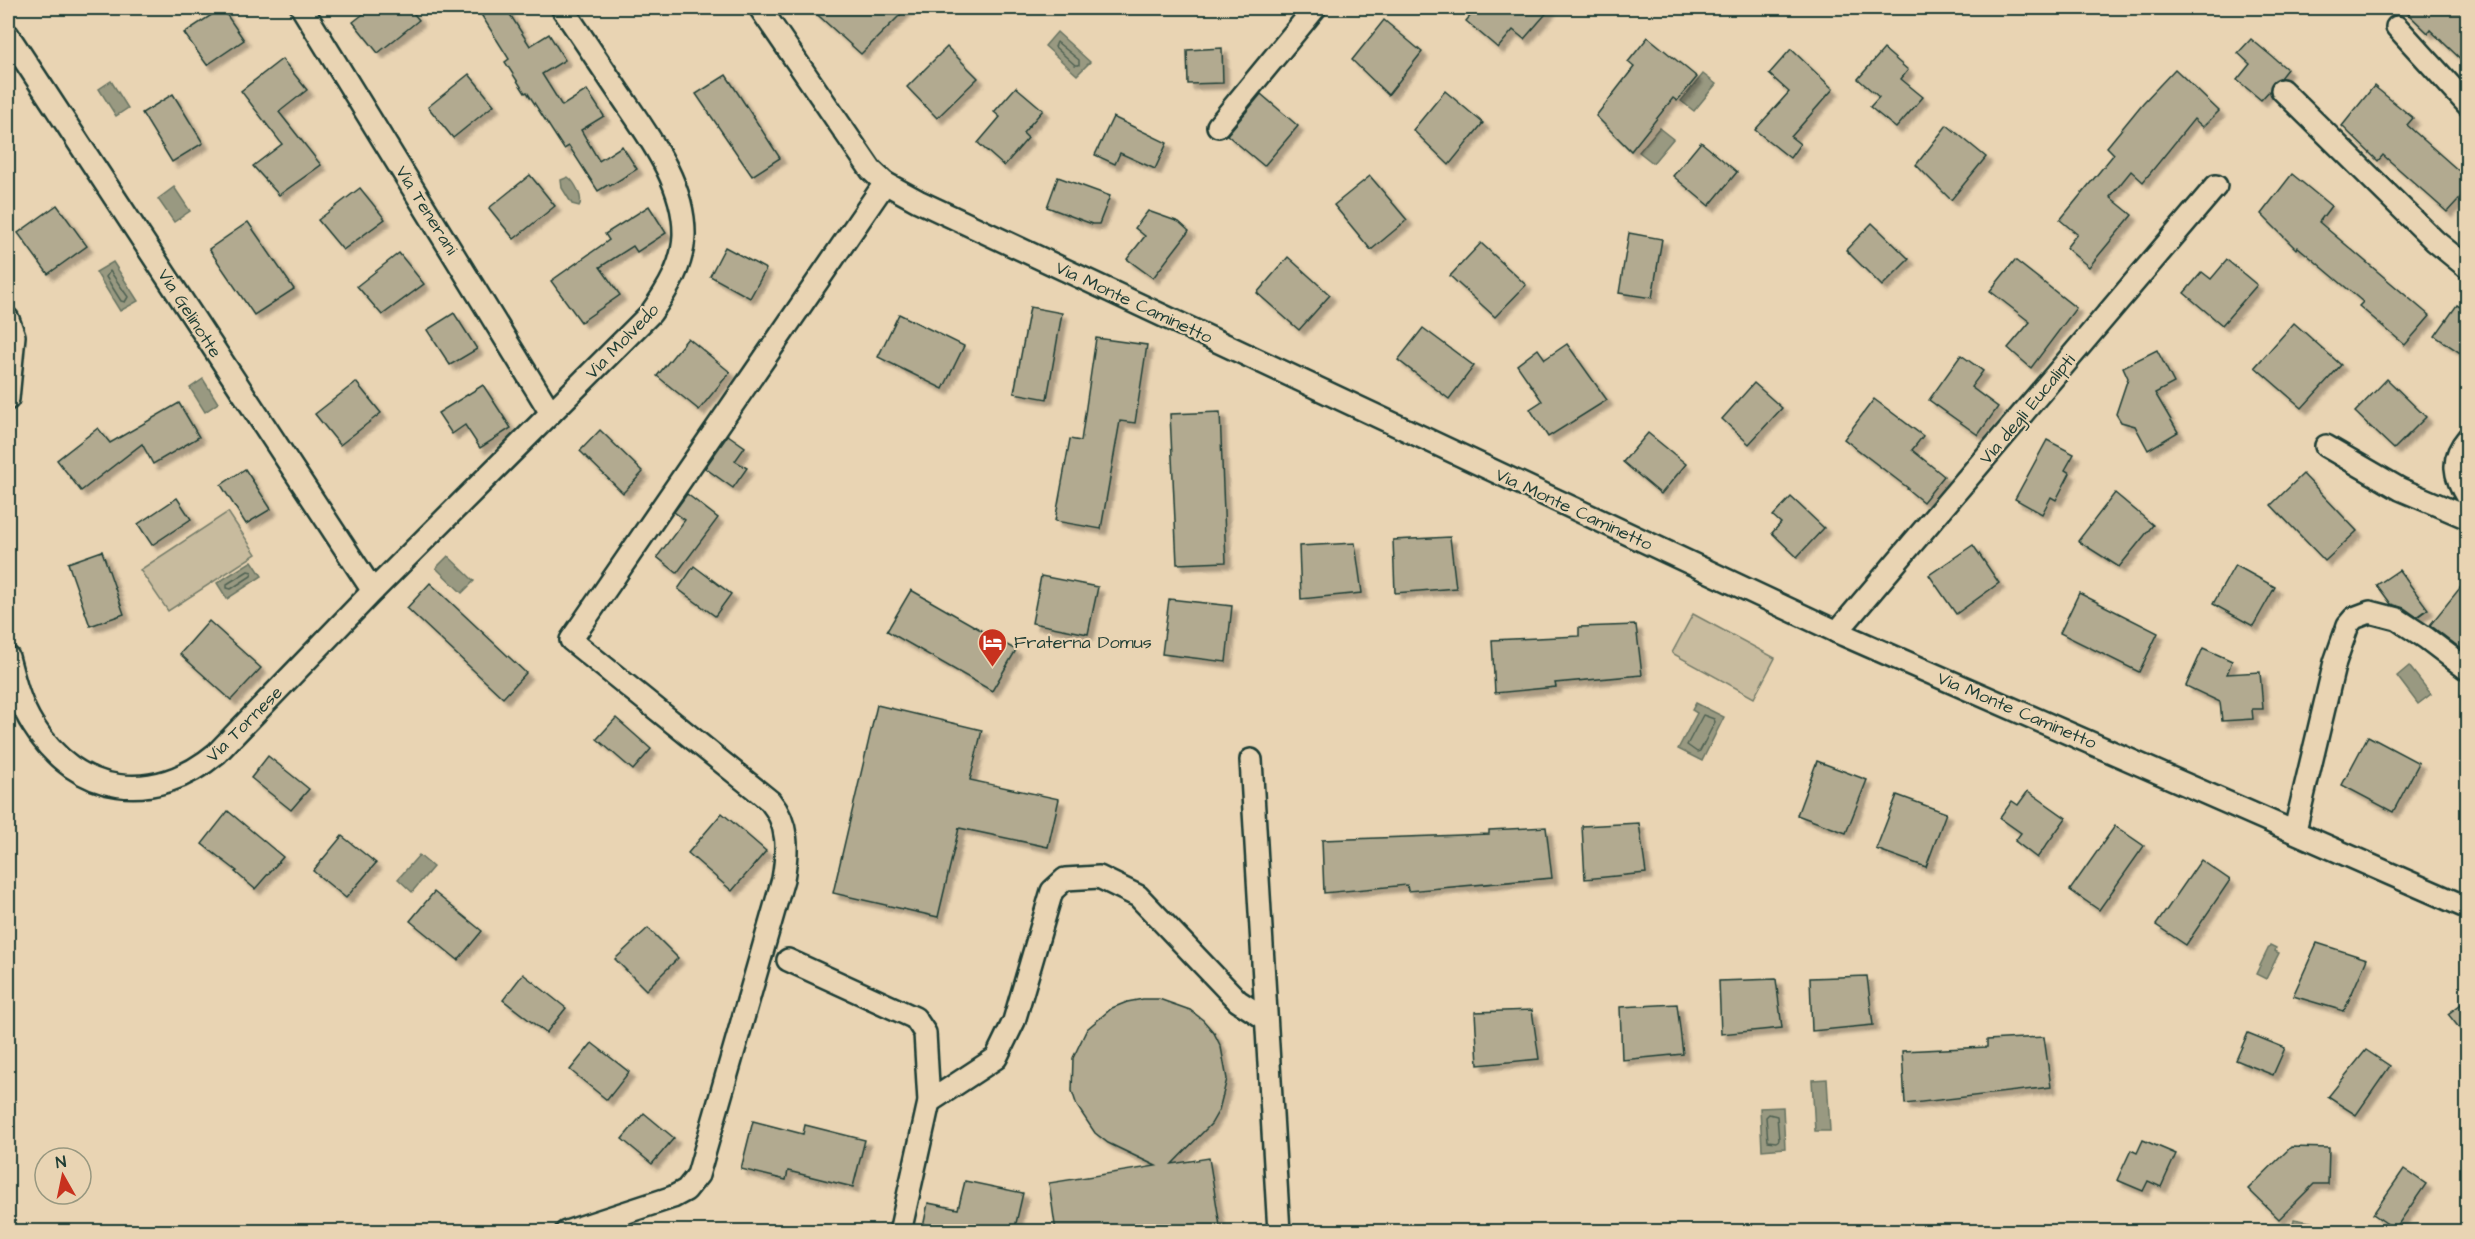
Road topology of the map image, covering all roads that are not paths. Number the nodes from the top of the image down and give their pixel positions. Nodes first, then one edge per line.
1 (302, 8) edge
2 (562, 8) edge
3 (760, 8) edge
4 (1315, 8) edge
5 (2397, 27) dead end
6 (8, 35) edge
7 (2282, 90) dead end
8 (2468, 105) edge
9 (1218, 126) dead end
10 (885, 183) junction
11 (2216, 186) dead end
12 (2468, 268) edge
13 (8, 319) edge
14 (8, 399) edge
15 (551, 413) junction
16 (2468, 438) edge
17 (2326, 446) dead end
18 (2468, 499) edge
19 (2468, 518) edge
20 (373, 591) junction
21 (1837, 632) junction
22 (8, 657) edge
23 (2468, 670) edge
24 (1251, 760) dead end
25 (2295, 830) junction
26 (2468, 908) edge
27 (788, 960) dead end
28 (1266, 1019) junction
29 (929, 1102) junction
30 (566, 1232) edge
31 (900, 1232) edge
32 (1278, 1232) edge

1 - 15 street, Via Tenerani
2 - 15 street, Via Molvedo
3 - 10 street, Via Monte Caminetto
4 - 9 street
5 - 8 street
6 - 20 street, Via Gelinotte
7 - 12 street
10 - 21 street, Via Monte Caminetto
10 - 30 street
11 - 21 street, Via degli Eucalipti
13 - 14 street
15 - 20 street, Via Molvedo
16 - 18 street
17 - 19 street
20 - 22 street, Via Tornese
21 - 25 street, Via Monte Caminetto
23 - 25 street
24 - 28 street
25 - 26 street, Via Monte Caminetto
27 - 29 street
28 - 29 street
28 - 32 street
29 - 31 street

